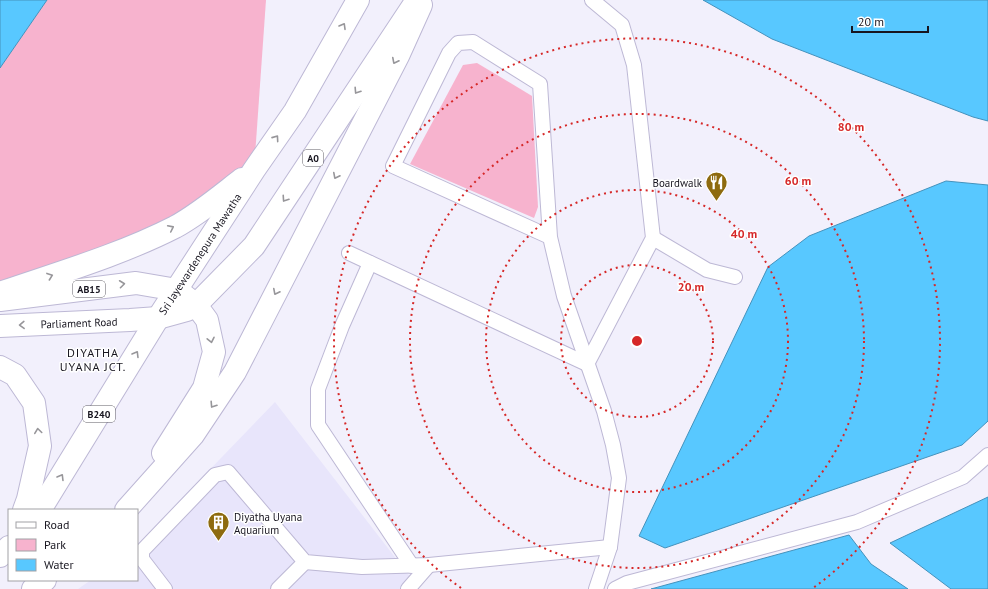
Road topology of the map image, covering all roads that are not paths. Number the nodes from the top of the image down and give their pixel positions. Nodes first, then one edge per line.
1 (358, 0) edge
2 (417, 0) edge
3 (423, 0) edge
4 (592, 0) edge
5 (254, 170) junction
6 (550, 237) junction
7 (652, 238) junction
8 (349, 253) dead end
9 (370, 263) junction
10 (735, 277) dead end
11 (177, 290) junction
12 (0, 293) edge
13 (0, 300) edge
14 (196, 305) junction
15 (158, 318) junction
16 (0, 326) edge
17 (586, 364) junction
18 (0, 367) edge
19 (988, 455) edge
20 (128, 508) edge
21 (24, 509) edge
22 (41, 509) edge
23 (610, 547) junction
24 (8, 548) edge
25 (0, 556) edge
26 (305, 562) junction
27 (429, 565) junction
28 (412, 566) junction
29 (44, 581) edge
30 (33, 589) edge
31 (165, 589) edge
32 (278, 589) edge
33 (408, 589) edge
34 (596, 589) edge
35 (615, 589) edge

5 -> 1 main road, Sri Jayewardenepura Mawatha
2 -> 14 main road, Sri Jayewardenepura Mawatha / A0
3 -> 20 main road
4 - 7 lane
5 - 11 main road, Sri Jayewardenepura Mawatha
12 -> 5 main road
6 - 6 lane
6 - 17 lane
7 - 10 lane
7 - 17 lane
8 - 9 lane
9 - 17 lane
9 - 28 lane
13 -> 11 main road, AB15
11 - 14 main road
11 - 15 main road, Sri Jayewardenepura Mawatha
14 - 15 main road, Sri Jayewardenepura Mawatha / A0
14 -> 20 main road
15 -> 16 main road, Parliament Road
22 -> 15 main road, B240
17 - 23 lane
21 -> 18 main road
19 - 35 lane
23 - 27 lane
23 - 34 lane
24 - 25 main road
26 - 28 lane
26 - 31 lane
26 - 32 lane
27 - 28 lane
27 - 33 lane
29 - 30 main road

